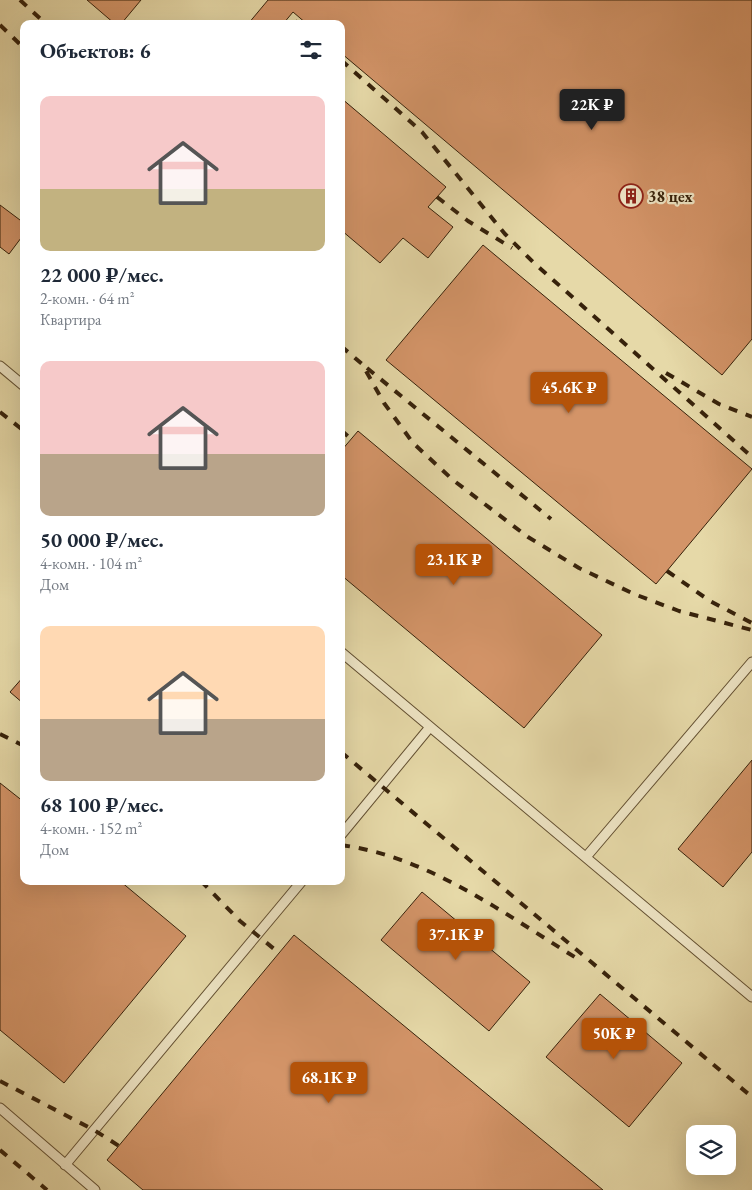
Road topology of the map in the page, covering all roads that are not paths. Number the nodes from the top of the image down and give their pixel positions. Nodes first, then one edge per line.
1 (0, 366) edge
2 (20, 383) edge
3 (345, 655) edge
4 (752, 662) edge
5 (430, 727) junction
6 (345, 830) edge
7 (586, 857) junction
8 (299, 885) edge
9 (752, 997) edge
10 (0, 1108) edge
11 (65, 1165) junction
12 (94, 1190) edge

1 - 2 lane
3 - 5 lane
4 - 7 lane
5 - 6 lane
5 - 7 lane
7 - 9 lane
8 - 11 lane
10 - 11 lane
11 - 12 lane

